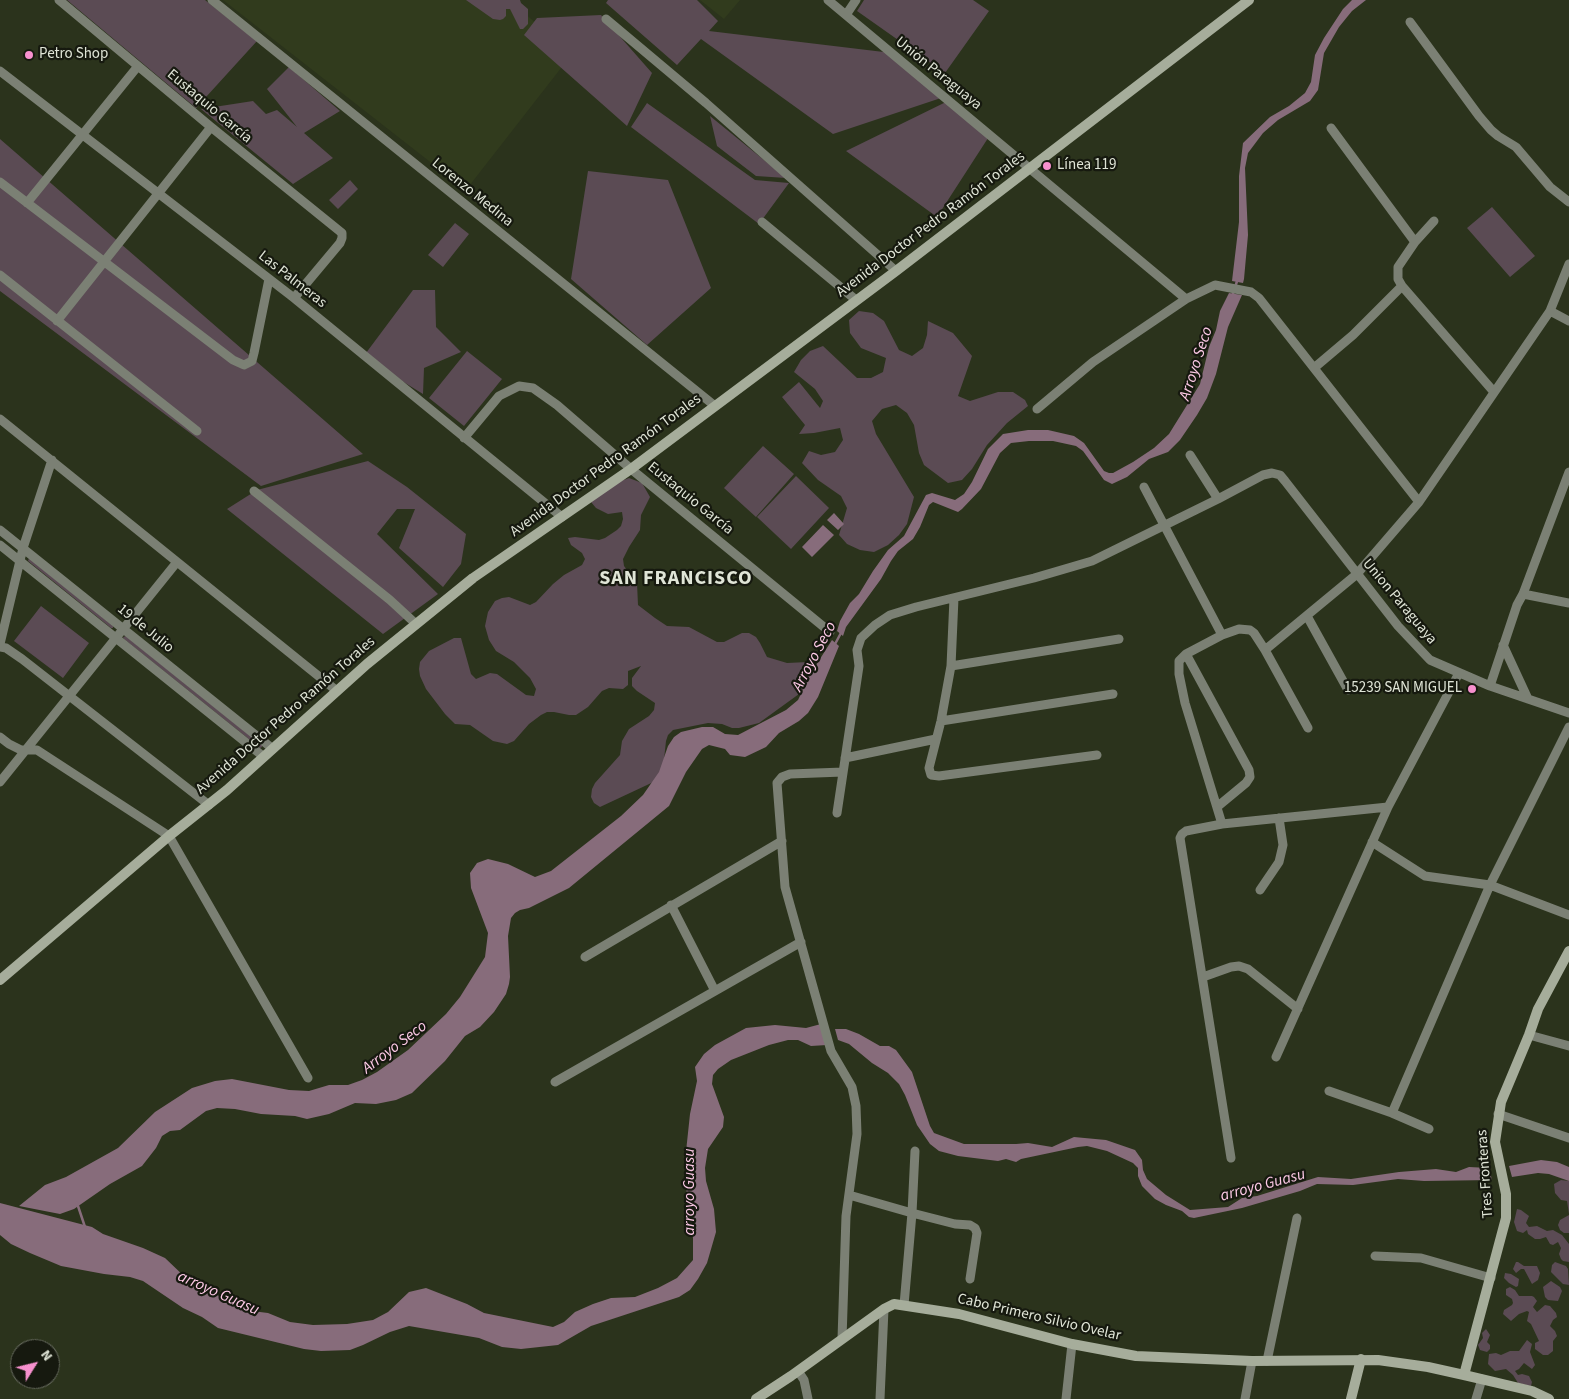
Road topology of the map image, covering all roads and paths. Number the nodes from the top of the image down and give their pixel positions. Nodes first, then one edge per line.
1 (59, 0) edge
2 (212, 0) edge
3 (828, 0) edge
4 (856, 0) edge
5 (1249, 0) edge
6 (846, 15) junction
7 (606, 19) dead end
8 (1410, 22) dead end
9 (138, 66) junction
10 (0, 71) edge
11 (211, 127) junction
12 (1331, 128) dead end
13 (83, 134) junction
14 (1031, 168) junction
15 (0, 182) edge
16 (158, 192) junction
17 (1569, 202) edge
18 (27, 203) junction
19 (762, 222) dead end
20 (1434, 222) dead end
21 (1415, 242) junction
22 (104, 262) junction
23 (1569, 264) edge
24 (896, 270) junction
25 (0, 275) edge
26 (269, 280) junction
27 (1402, 286) junction
28 (294, 298) junction
29 (1186, 298) junction
30 (856, 300) junction
31 (1550, 311) junction
32 (1569, 320) edge
33 (58, 321) junction
34 (1314, 368) junction
35 (1494, 392) junction
36 (715, 406) junction
37 (1037, 409) dead end
38 (0, 418) edge
39 (197, 431) dead end
40 (464, 438) junction
41 (1190, 455) dead end
42 (52, 460) junction
43 (631, 469) junction
44 (1569, 474) edge
45 (1144, 487) dead end
46 (254, 491) dead end
47 (1218, 499) junction
48 (1419, 502) junction
49 (562, 517) junction
50 (1165, 526) junction
51 (0, 530) edge
52 (0, 545) edge
53 (23, 548) junction
54 (20, 561) junction
55 (176, 562) junction
56 (1357, 574) junction
57 (1523, 594) junction
58 (954, 598) junction
59 (1569, 604) edge
60 (1308, 616) junction
61 (416, 624) junction
62 (122, 628) junction
63 (830, 632) dead end
64 (1222, 635) junction
65 (115, 637) junction
66 (1119, 639) dead end
67 (0, 645) edge
68 (1503, 645) junction
69 (1265, 650) junction
70 (1186, 654) junction
71 (951, 666) junction
72 (1459, 673) junction
73 (1490, 686) junction
74 (1348, 690) dead end
75 (337, 691) junction
76 (1113, 694) dead end
77 (69, 697) junction
78 (1528, 699) junction
79 (1569, 713) edge
80 (940, 721) junction
81 (1569, 727) edge
82 (1308, 728) dead end
83 (0, 737) edge
84 (936, 739) junction
85 (273, 749) junction
86 (25, 750) junction
87 (1097, 755) dead end
88 (264, 757) junction
89 (845, 758) junction
90 (843, 772) junction
91 (0, 782) edge
92 (210, 805) junction
93 (1217, 807) junction
94 (1388, 807) junction
95 (837, 813) dead end
96 (1279, 818) junction
97 (1222, 824) junction
98 (169, 836) junction
99 (782, 840) junction
100 (1372, 842) junction
101 (1490, 885) junction
102 (1260, 890) dead end
103 (671, 905) junction
104 (1569, 915) edge
105 (801, 942) junction
106 (1569, 951) edge
107 (585, 957) dead end
108 (1203, 977) junction
109 (0, 980) edge
110 (715, 991) junction
111 (1298, 1009) junction
112 (1529, 1035) junction
113 (1569, 1046) edge
114 (1276, 1057) dead end
115 (308, 1078) dead end
116 (554, 1082) dead end
117 (1329, 1091) dead end
118 (1392, 1113) junction
119 (1498, 1114) junction
120 (1429, 1129) dead end
121 (1569, 1138) edge
122 (914, 1150) dead end
123 (1231, 1158) dead end
124 (849, 1195) junction
125 (912, 1213) junction
126 (1298, 1218) dead end
127 (1375, 1256) dead end
128 (1491, 1278) junction
129 (970, 1279) dead end
130 (904, 1305) junction
131 (884, 1309) junction
132 (842, 1339) junction
133 (1072, 1344) junction
134 (1361, 1359) junction
135 (1252, 1361) junction
136 (1267, 1361) junction
137 (798, 1371) junction
138 (1464, 1375) junction
139 (1482, 1379) junction
140 (756, 1399) edge
141 (808, 1399) edge
142 (880, 1399) edge
143 (1066, 1399) edge
144 (1244, 1399) edge
145 (1351, 1399) edge
146 (1476, 1399) edge
147 (1549, 1399) edge

1 - 9 street, Eustaquio García
2 - 36 street, Lorenzo Medina
3 - 6 street, Unión Paraguaya
4 - 6 street
5 - 14 street, Avenida Doctor Pedro Ramón Torales
6 - 14 street, Unión Paraguaya
7 - 24 street
8 - 17 street
9 - 11 street, Eustaquio García
9 - 13 street
10 - 13 street, Las Palmeras
11 - 16 street
11 - 28 street, Eustaquio García
12 - 21 street
13 - 16 street, Las Palmeras
13 - 18 street
14 - 24 street, Avenida Doctor Pedro Ramón Torales
14 - 29 street, Unión Paraguaya
15 - 18 street
16 - 22 street
16 - 26 street, Las Palmeras
18 - 22 street
19 - 30 street
20 - 21 street
21 - 27 street
22 - 26 street
22 - 33 street
23 - 31 street
24 - 30 street, Avenida Doctor Pedro Ramón Torales
25 - 33 street
26 - 28 street, Las Palmeras
27 - 34 street
27 - 35 street
28 - 40 street, Las Palmeras
29 - 34 street
29 - 37 street
30 - 36 street, Avenida Doctor Pedro Ramón Torales
31 - 32 street
31 - 35 street
33 - 39 street
34 - 48 street
35 - 48 street
36 - 43 street, Avenida Doctor Pedro Ramón Torales
38 - 42 street
40 - 43 street, Eustaquio García
40 - 49 street, Las Palmeras
41 - 47 street
42 - 53 street
42 - 55 street
43 - 49 street, Avenida Doctor Pedro Ramón Torales
43 - 63 street, Eustaquio García
44 - 57 street
45 - 50 street
46 - 61 street
47 - 50 street
47 - 56 street, Union Paraguaya
48 - 56 street
49 - 61 street, Avenida Doctor Pedro Ramón Torales
50 - 58 street
50 - 64 street
51 - 53 street, 19 de Julio
52 - 54 street, 19 de Julio
53 - 54 street
53 - 62 street, 19 de Julio
54 - 65 street, 19 de Julio
54 - 67 street
55 - 62 street
55 - 75 street
56 - 60 street
56 - 72 street, Union Paraguaya
57 - 59 street
57 - 68 street
58 - 71 street
58 - 89 street
60 - 69 street
60 - 74 street
61 - 75 street, Avenida Doctor Pedro Ramón Torales
62 - 65 street
62 - 85 street, 19 de Julio
64 - 69 street
64 - 70 street
65 - 77 street
65 - 88 street, 19 de Julio
66 - 71 street
67 - 77 street
68 - 73 street
68 - 78 street
69 - 82 street
70 - 93 street
70 - 93 street
71 - 80 street
72 - 73 street, Union Paraguaya
72 - 94 street
73 - 78 street, Union Paraguaya
75 - 85 street, Avenida Doctor Pedro Ramón Torales
76 - 80 street
77 - 86 street
77 - 92 street
78 - 79 street, Union Paraguaya
80 - 84 street
81 - 101 street
83 - 86 street
84 - 87 street
84 - 89 street
85 - 88 street, Avenida Doctor Pedro Ramón Torales
86 - 91 street
86 - 98 street
88 - 92 street, Avenida Doctor Pedro Ramón Torales
89 - 90 street
90 - 95 street
90 - 99 street
92 - 98 street, Avenida Doctor Pedro Ramón Torales
93 - 97 street
94 - 96 street
94 - 100 street
96 - 97 street
96 - 102 street
97 - 108 street
98 - 109 street, Avenida Doctor Pedro Ramón Torales
98 - 115 street
99 - 103 street
99 - 105 street
100 - 101 street
100 - 111 street
101 - 104 street
101 - 118 street
103 - 107 street
103 - 110 street
105 - 110 street
105 - 124 street
106 - 112 street, Tres Fronteras
108 - 111 street
108 - 123 street
110 - 116 street
111 - 114 street
112 - 113 street
112 - 119 street, Tres Fronteras
117 - 118 street
118 - 120 street
119 - 121 street
119 - 128 street, Tres Fronteras
122 - 125 street
124 - 125 street
124 - 132 street
125 - 129 street
125 - 130 street
126 - 136 street
127 - 128 street
128 - 138 street, Tres Fronteras
130 - 131 street, Cabo Primero Silvio Ovelar
130 - 133 street, Cabo Primero Silvio Ovelar
131 - 132 street, Cabo Primero Silvio Ovelar
131 - 142 street
132 - 137 street, Cabo Primero Silvio Ovelar
133 - 135 street, Cabo Primero Silvio Ovelar
133 - 143 street
134 - 136 street, Cabo Primero Silvio Ovelar
134 - 138 street, Cabo Primero Silvio Ovelar
134 - 145 street
135 - 136 street, Cabo Primero Silvio Ovelar
135 - 144 street
137 - 140 street, Cabo Primero Silvio Ovelar
137 - 141 street
138 - 139 street, Cabo Primero Silvio Ovelar
139 - 146 street
139 - 147 street, Cabo Primero Silvio Ovelar

